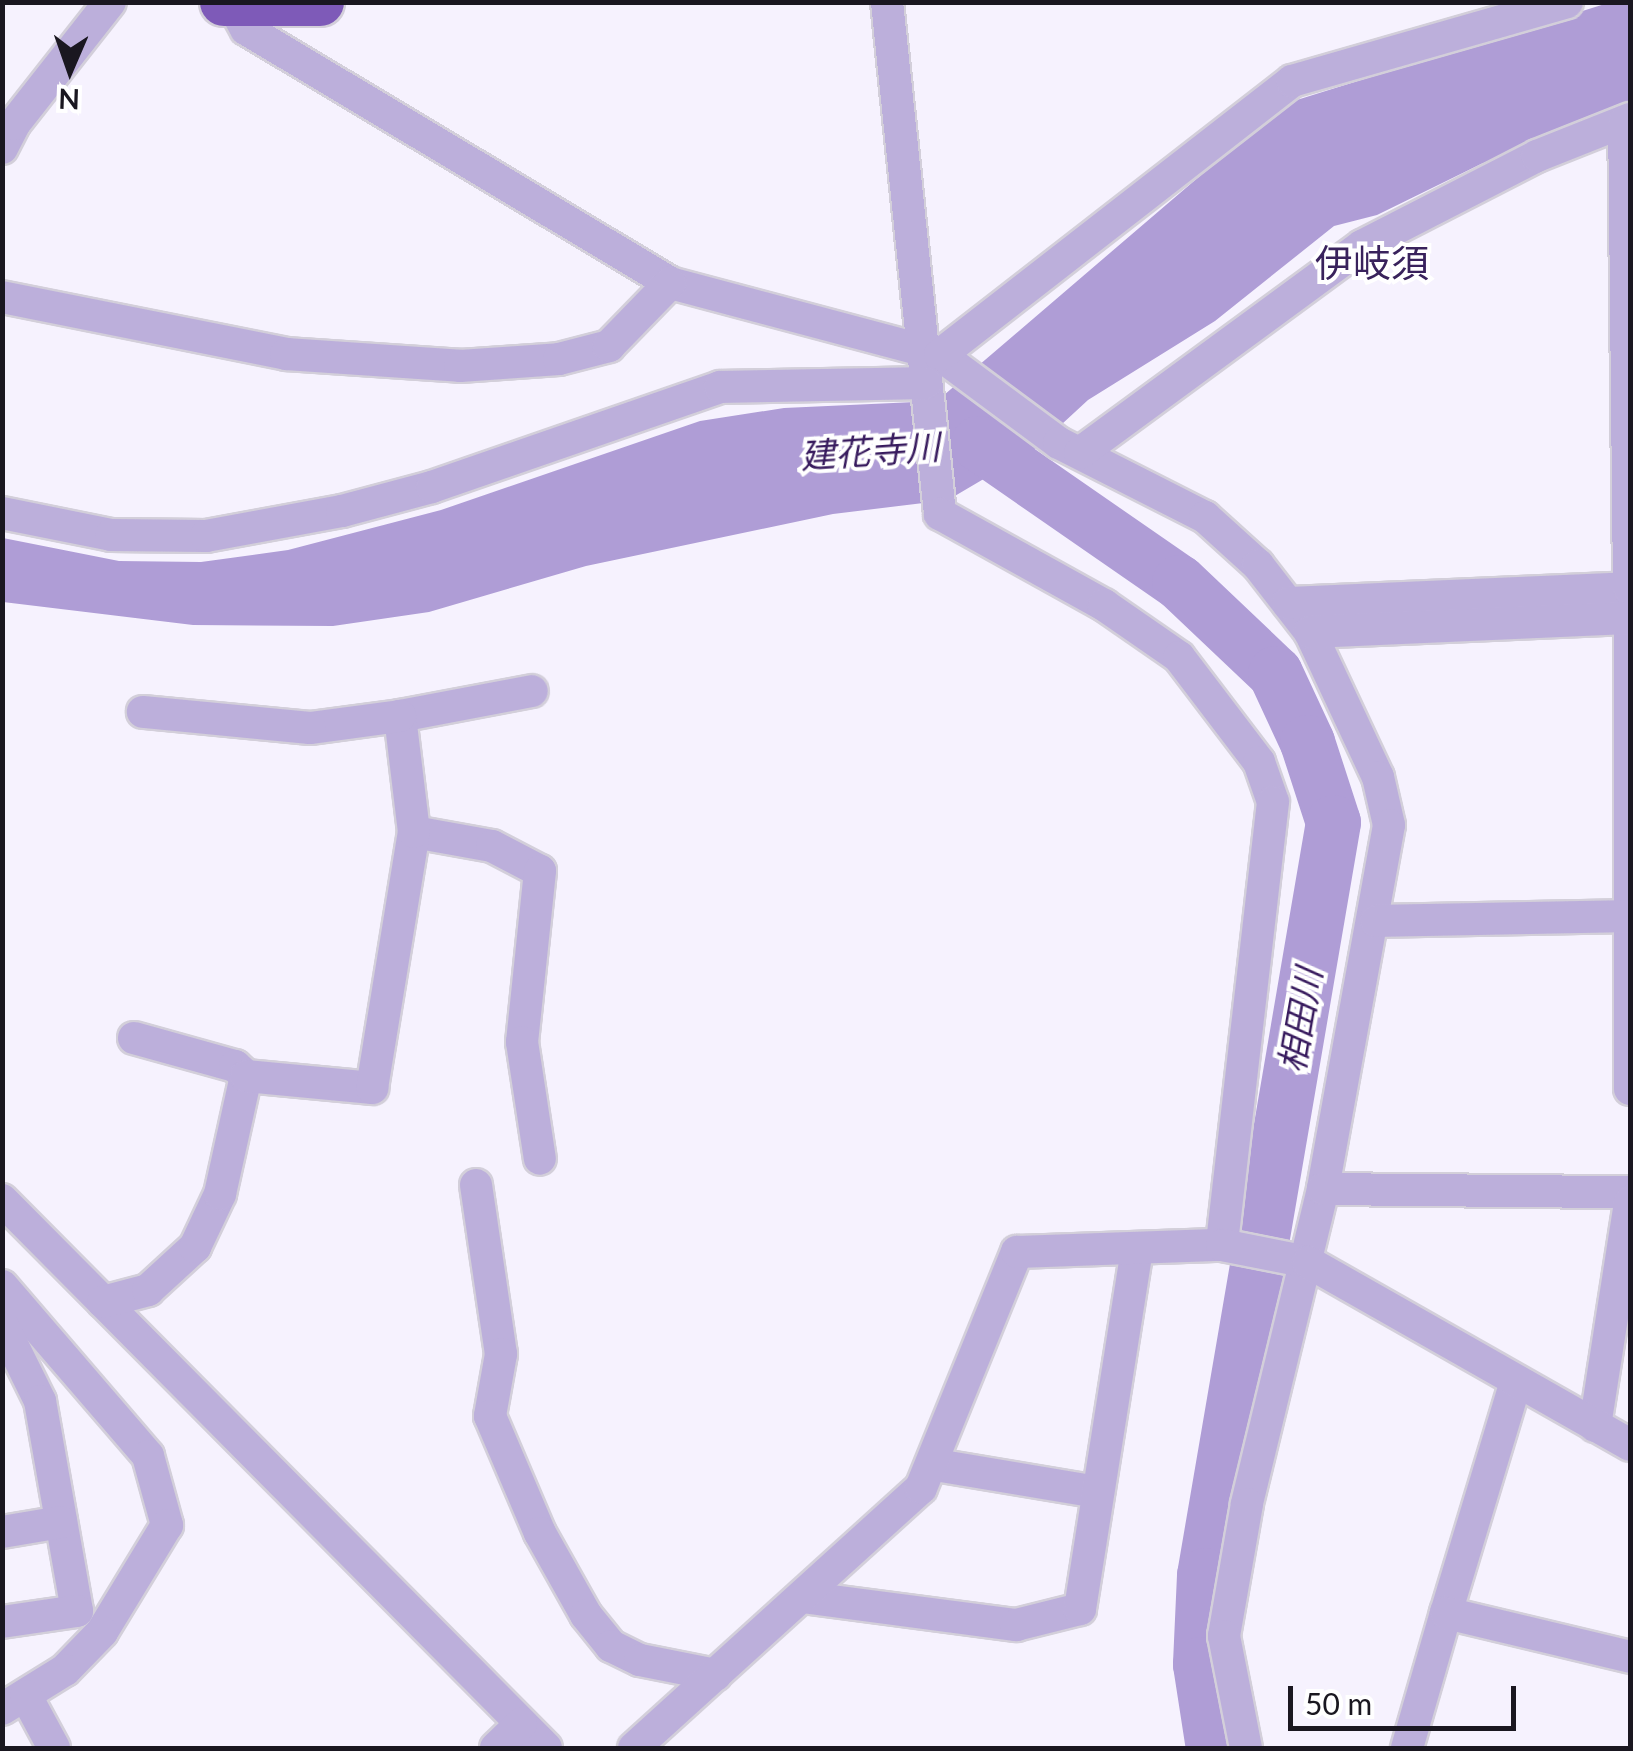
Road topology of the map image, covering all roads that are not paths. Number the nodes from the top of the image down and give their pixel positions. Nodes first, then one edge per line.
1 (110, 2) edge
2 (320, 2) edge
3 (887, 2) edge
4 (1567, 2) edge
5 (228, 4) edge
6 (1627, 120) edge
7 (2, 148) edge
8 (670, 284) junction
9 (2, 296) edge
10 (933, 368) junction
11 (1070, 448) junction
12 (2, 514) edge
13 (1629, 598) edge
14 (1288, 603) junction
15 (1310, 632) junction
16 (532, 691) dead end
17 (144, 712) dead end
18 (400, 716) junction
19 (414, 832) junction
20 (1629, 916) edge
21 (1376, 921) junction
22 (134, 1038) dead end
23 (246, 1076) junction
24 (1630, 1089) edge
25 (540, 1159) dead end
26 (476, 1185) dead end
27 (1323, 1190) junction
28 (1630, 1192) edge
29 (2, 1200) edge
30 (1630, 1202) edge
31 (1222, 1245) junction
32 (1138, 1249) junction
33 (1308, 1262) junction
34 (103, 1302) junction
35 (5, 1305) edge
36 (1516, 1381) junction
37 (1595, 1426) junction
38 (1630, 1446) edge
39 (936, 1465) junction
40 (1098, 1492) junction
41 (61, 1522) junction
42 (2, 1532) edge
43 (802, 1596) junction
44 (1446, 1613) junction
45 (2, 1622) edge
46 (1630, 1657) edge
47 (716, 1674) junction
48 (14, 1702) edge
49 (521, 1724) junction
50 (54, 1748) edge
51 (496, 1748) edge
52 (546, 1748) edge
53 (634, 1748) edge
54 (1246, 1748) edge
55 (1407, 1748) edge

1 - 7 street
2 - 5 highway
3 - 10 street
4 - 10 street
5 - 8 street
6 - 11 street
6 - 13 street
8 - 9 street
8 - 10 street
10 - 11 street
10 - 12 street
10 - 31 street
11 - 14 street
13 - 14 street
13 - 15 street
13 - 20 street
14 - 15 street
15 - 21 street
16 - 18 street
17 - 18 street
18 - 19 street
19 - 23 street
19 - 25 street
20 - 21 street
20 - 24 street
21 - 27 street
22 - 23 street
23 - 34 street
26 - 47 street
27 - 28 street
27 - 33 street
29 - 34 street
30 - 37 street
31 - 32 street
31 - 33 street
32 - 39 street
32 - 40 street
33 - 36 street
33 - 54 street
34 - 49 street
35 - 41 street
35 - 48 street
36 - 37 street
36 - 44 street
37 - 38 street
39 - 40 street
39 - 43 street
40 - 43 street
41 - 42 street
41 - 45 street
43 - 47 street
44 - 46 street
44 - 55 street
47 - 53 street
48 - 50 street
49 - 51 street
49 - 52 street

